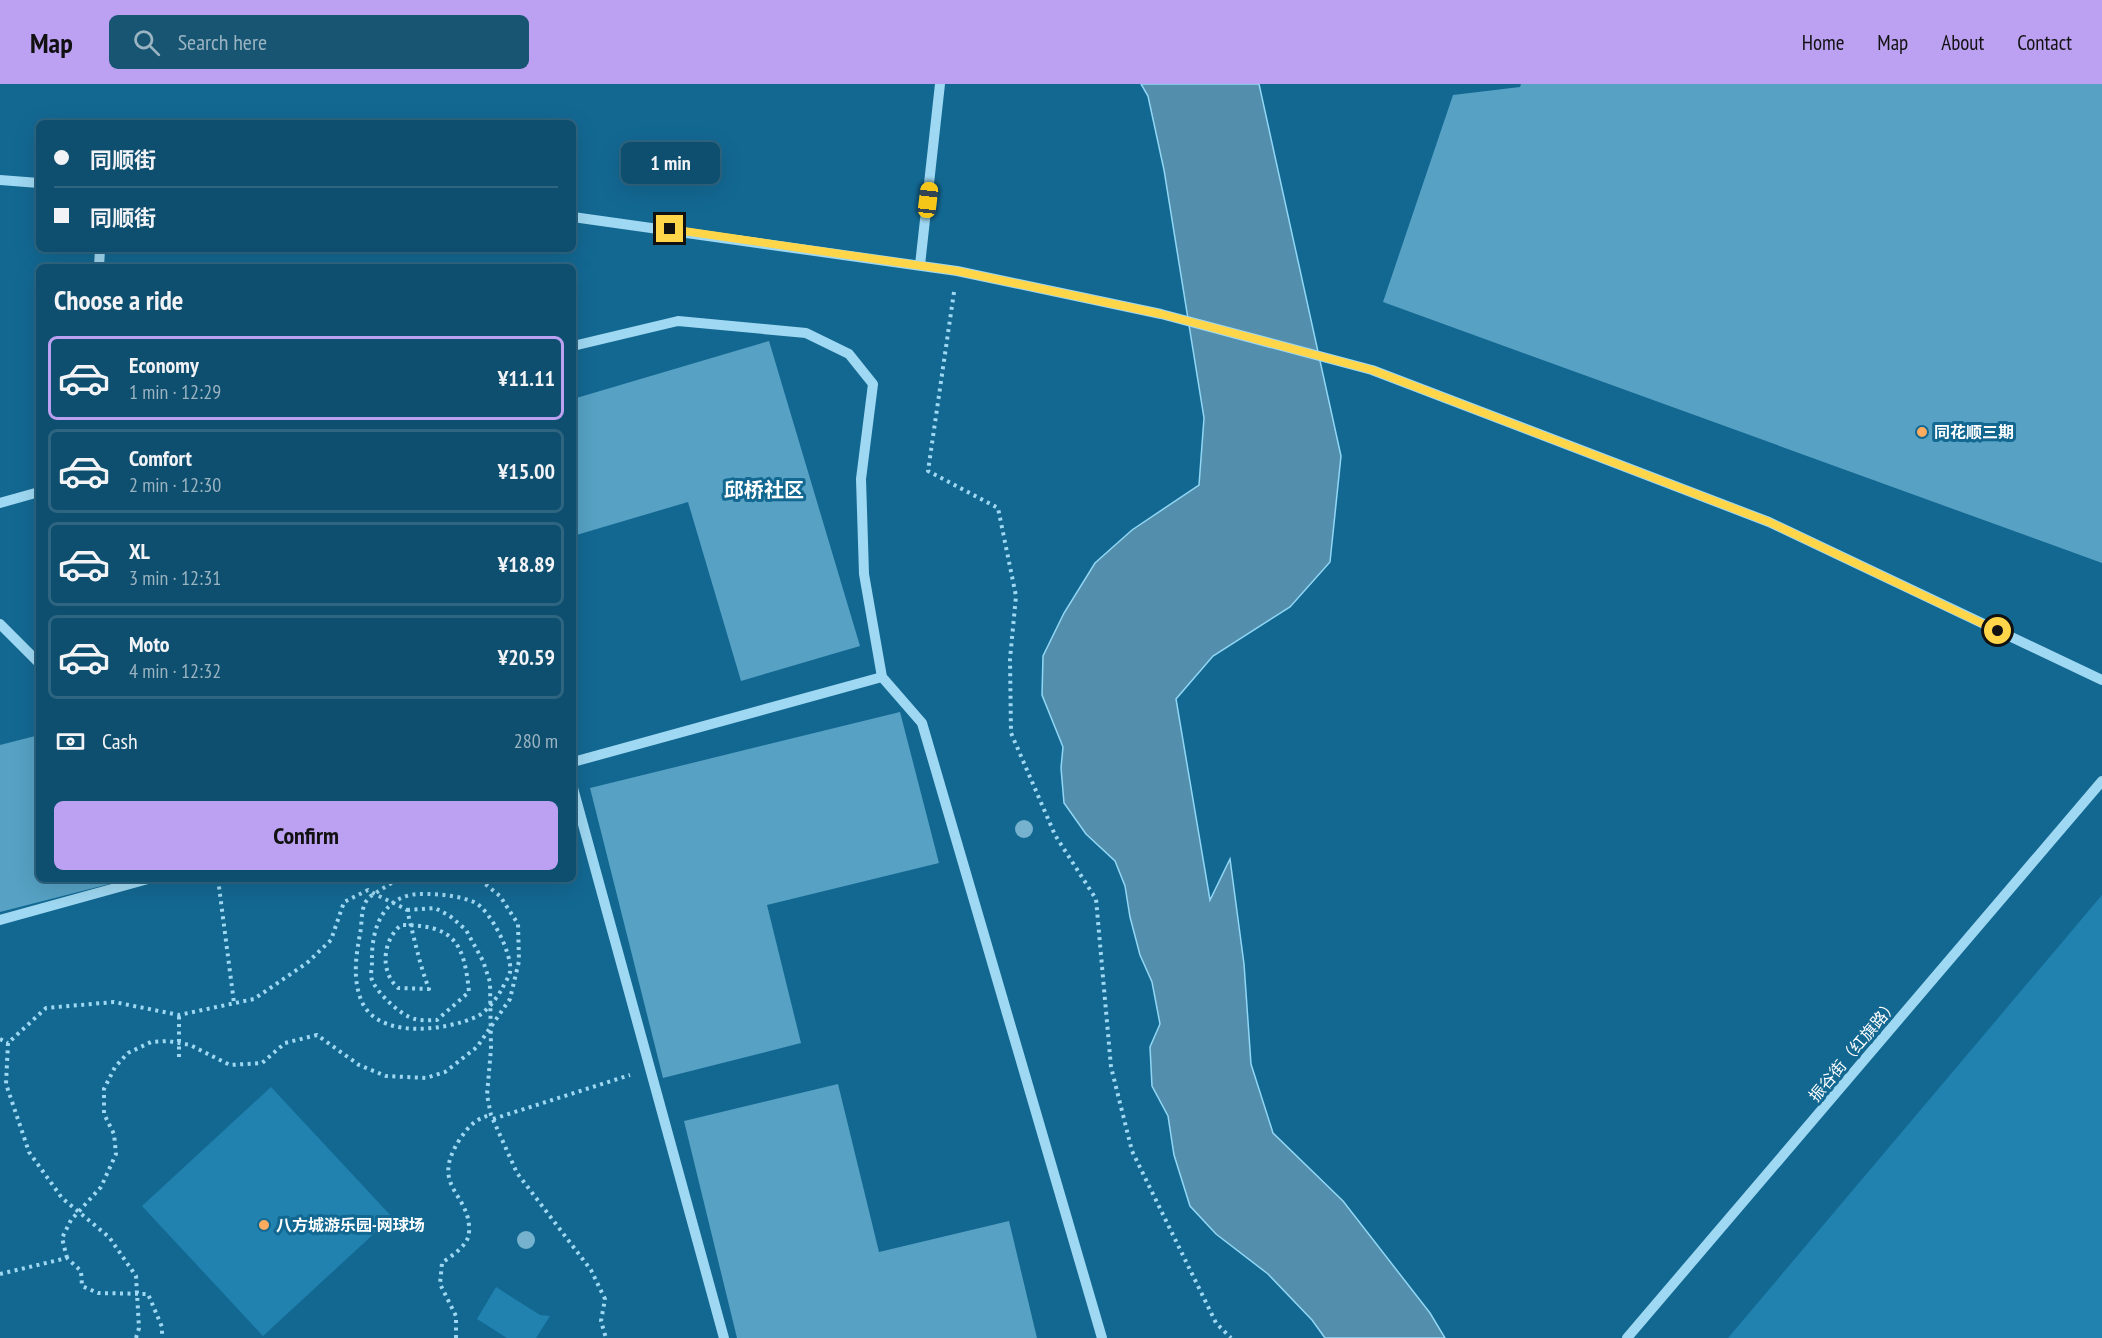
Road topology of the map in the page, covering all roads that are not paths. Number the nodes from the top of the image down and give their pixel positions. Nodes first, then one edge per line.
1 (940, 84) edge
2 (0, 180) edge
3 (36, 183) edge
4 (576, 217) edge
5 (920, 266) junction
6 (576, 345) edge
7 (36, 493) edge
8 (0, 503) edge
9 (0, 624) edge
10 (36, 660) edge
11 (882, 677) junction
12 (2102, 680) edge
13 (576, 761) edge
14 (2102, 781) edge
15 (576, 799) edge
16 (137, 882) edge
17 (0, 920) edge
18 (724, 1338) edge
19 (1102, 1338) edge
20 (1627, 1338) edge

1 - 5 street
2 - 3 street
4 - 5 street
5 - 12 street
6 - 11 street
7 - 8 street
9 - 10 street
11 - 13 street
11 - 19 street
14 - 20 street, 振谷街（红旗路）
15 - 18 street
16 - 17 street

